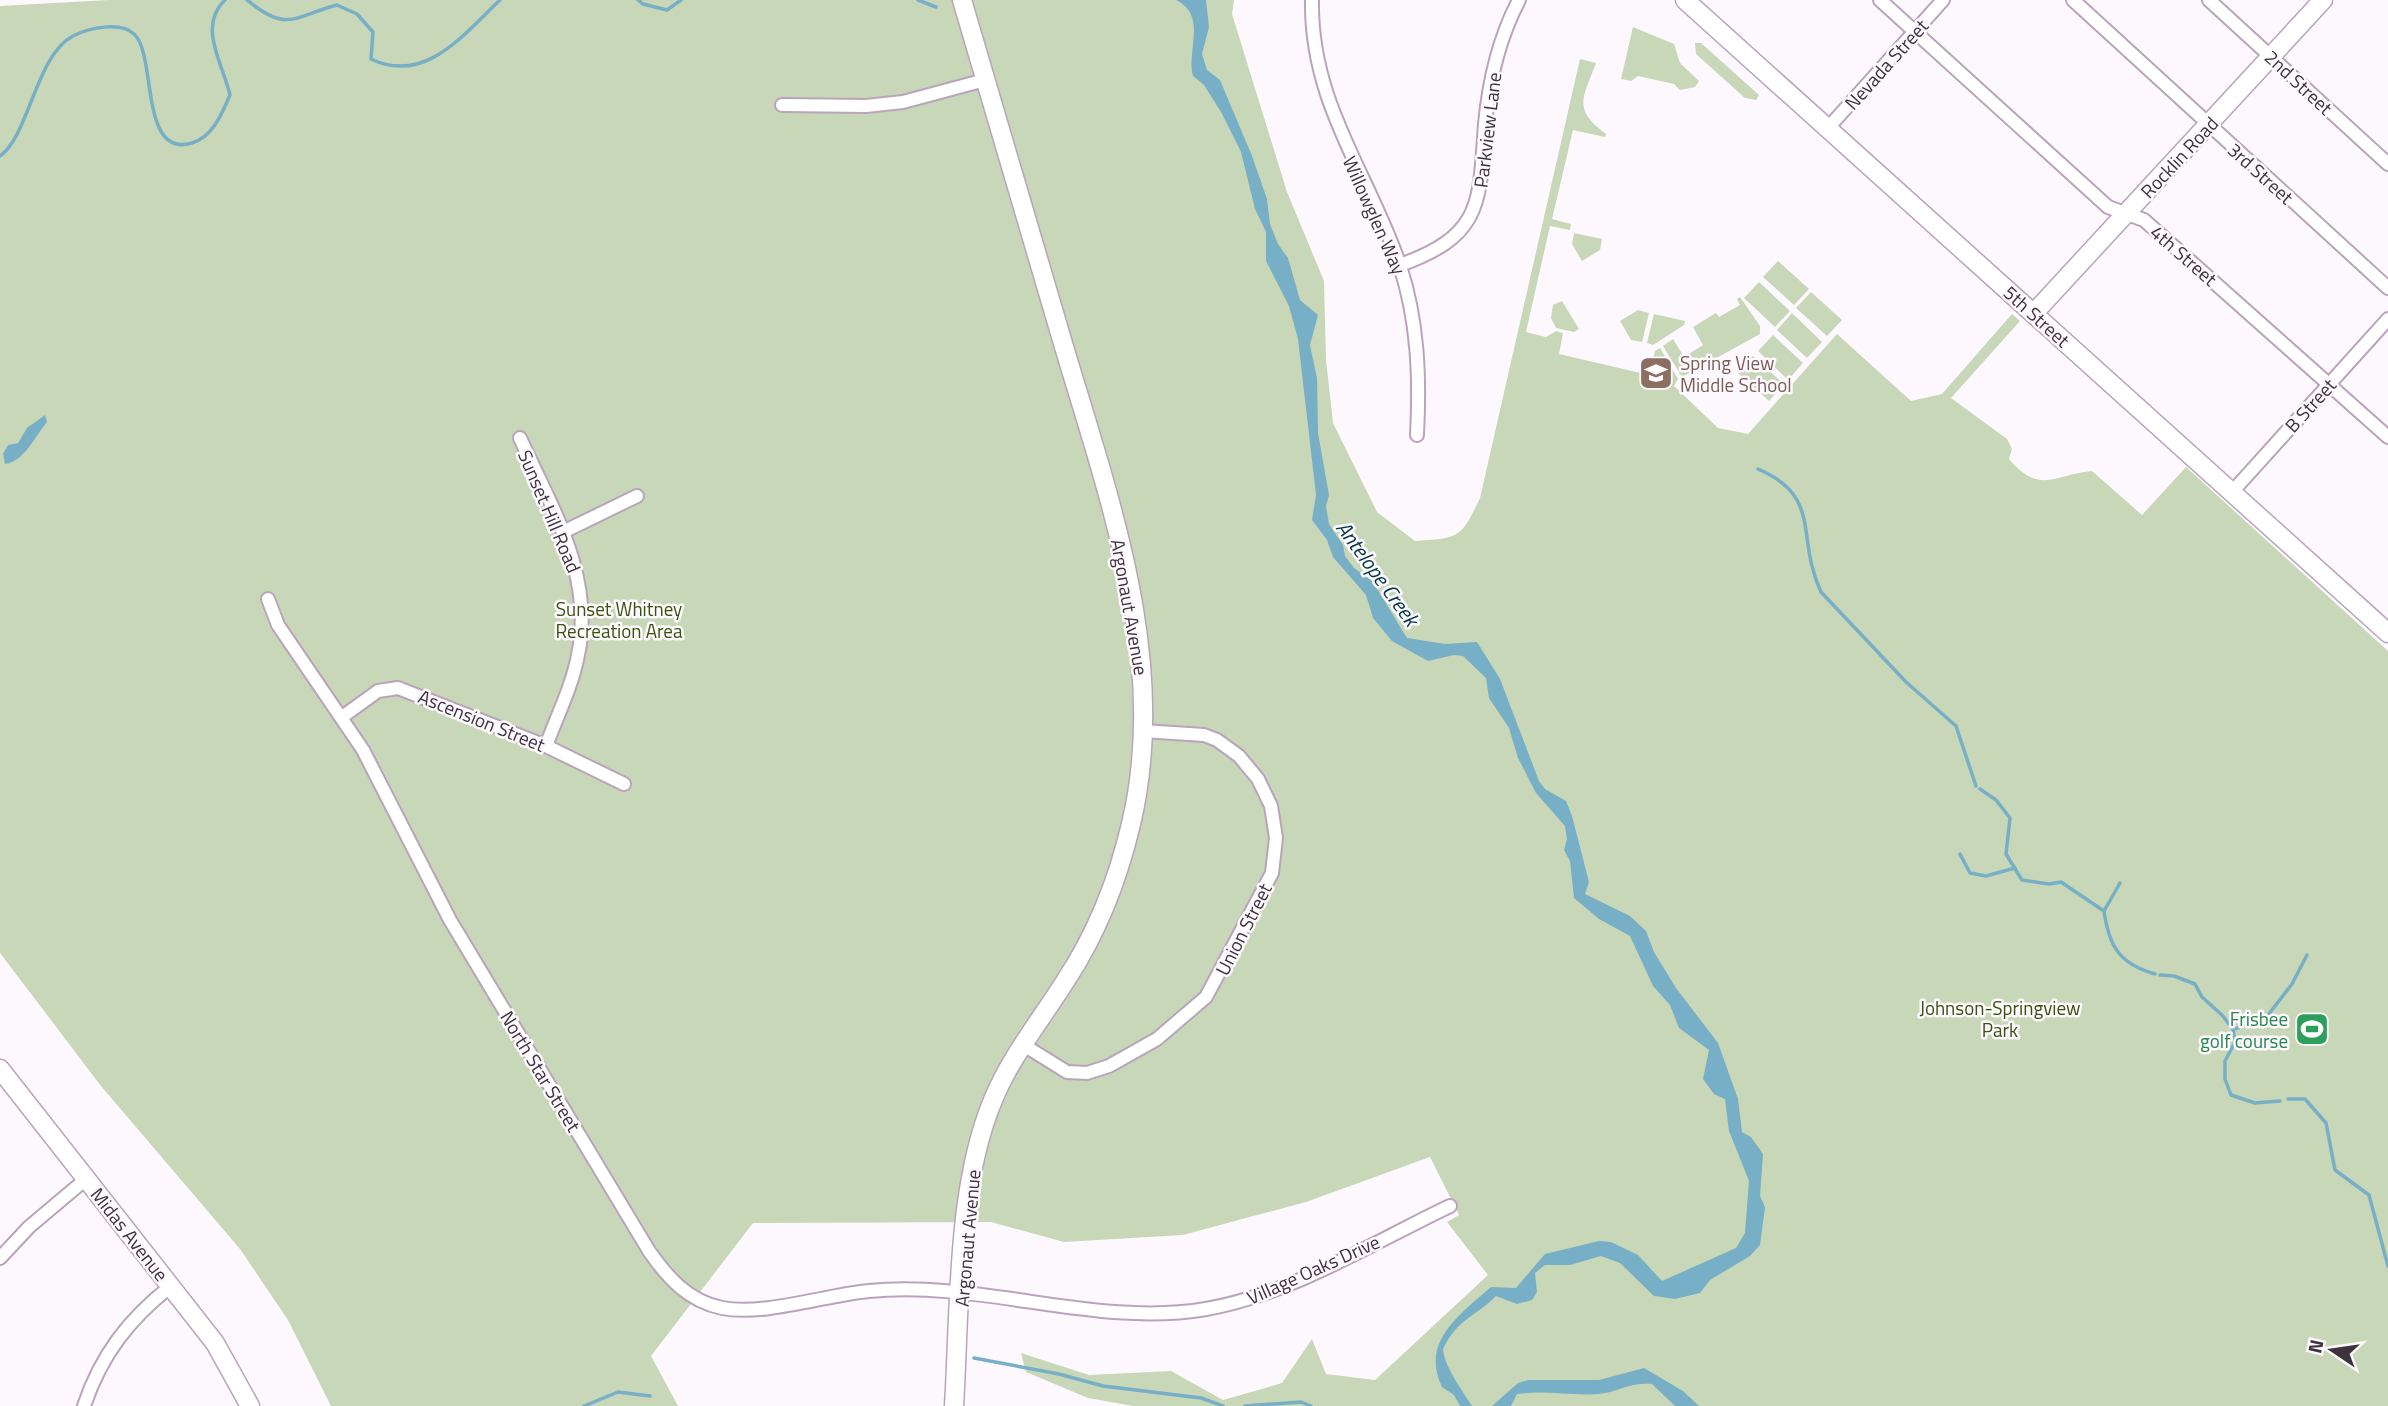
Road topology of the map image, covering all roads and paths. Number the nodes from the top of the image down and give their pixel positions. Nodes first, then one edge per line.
1 (962, 0) edge
2 (1312, 0) edge
3 (1519, 0) edge
4 (1685, 0) edge
5 (1880, 0) edge
6 (1943, 0) edge
7 (2073, 0) edge
8 (2209, 0) edge
9 (2323, 0) edge
10 (1915, 32) junction
11 (2271, 56) junction
12 (985, 80) junction
13 (782, 104) dead end
14 (2208, 125) junction
15 (1828, 128) junction
16 (2388, 164) edge
17 (2127, 213) junction
18 (1399, 265) junction
19 (2388, 288) edge
20 (2034, 313) junction
21 (2388, 319) edge
22 (2330, 384) junction
23 (1417, 435) dead end
24 (2388, 437) edge
25 (520, 438) dead end
26 (2233, 491) junction
27 (637, 496) dead end
28 (563, 532) junction
29 (268, 598) dead end
30 (2388, 633) edge
31 (342, 718) junction
32 (1143, 731) junction
33 (546, 746) junction
34 (624, 784) dead end
35 (1022, 1044) junction
36 (0, 1069) edge
37 (86, 1179) junction
38 (1450, 1206) dead end
39 (0, 1258) edge
40 (171, 1286) junction
41 (962, 1291) junction
42 (84, 1406) edge
43 (250, 1406) edge
44 (954, 1406) edge

1 - 12 street, Argonaut Avenue
2 - 18 street, Willowglen Way
3 - 18 street, Parkview Lane
4 - 15 street, 5th Street
5 - 10 street, 4th Street
6 - 10 street, Nevada Street
7 - 14 street, 3rd Street
8 - 11 street, 2nd Street
9 - 11 street, Rocklin Road
10 - 15 street, Nevada Street
10 - 17 street, 4th Street
11 - 14 street, Rocklin Road
11 - 16 street, 2nd Street
12 - 13 street
12 - 32 street, Argonaut Avenue
14 - 17 street, Rocklin Road
14 - 19 street, 3rd Street
15 - 20 street, 5th Street
17 - 20 street, Rocklin Road
17 - 22 street, 4th Street
18 - 23 street, Willowglen Way
20 - 26 street, 5th Street
21 - 22 street, B Street
22 - 24 street, 4th Street
22 - 26 street, B Street
25 - 28 street, Sunset Hill Road
26 - 30 street, 5th Street
27 - 28 street
28 - 33 street, Sunset Hill Road
29 - 31 street, North Star Street
31 - 33 street, Ascension Street
31 - 41 street, North Star Street
32 - 35 street, Argonaut Avenue
32 - 35 street, Union Street
33 - 34 street, Ascension Street
35 - 41 street, Argonaut Avenue
36 - 37 street, Midas Avenue
37 - 39 street
37 - 40 street, Midas Avenue
38 - 41 street, Village Oaks Drive
40 - 42 street
40 - 43 street, Midas Avenue
41 - 44 street, Argonaut Avenue

